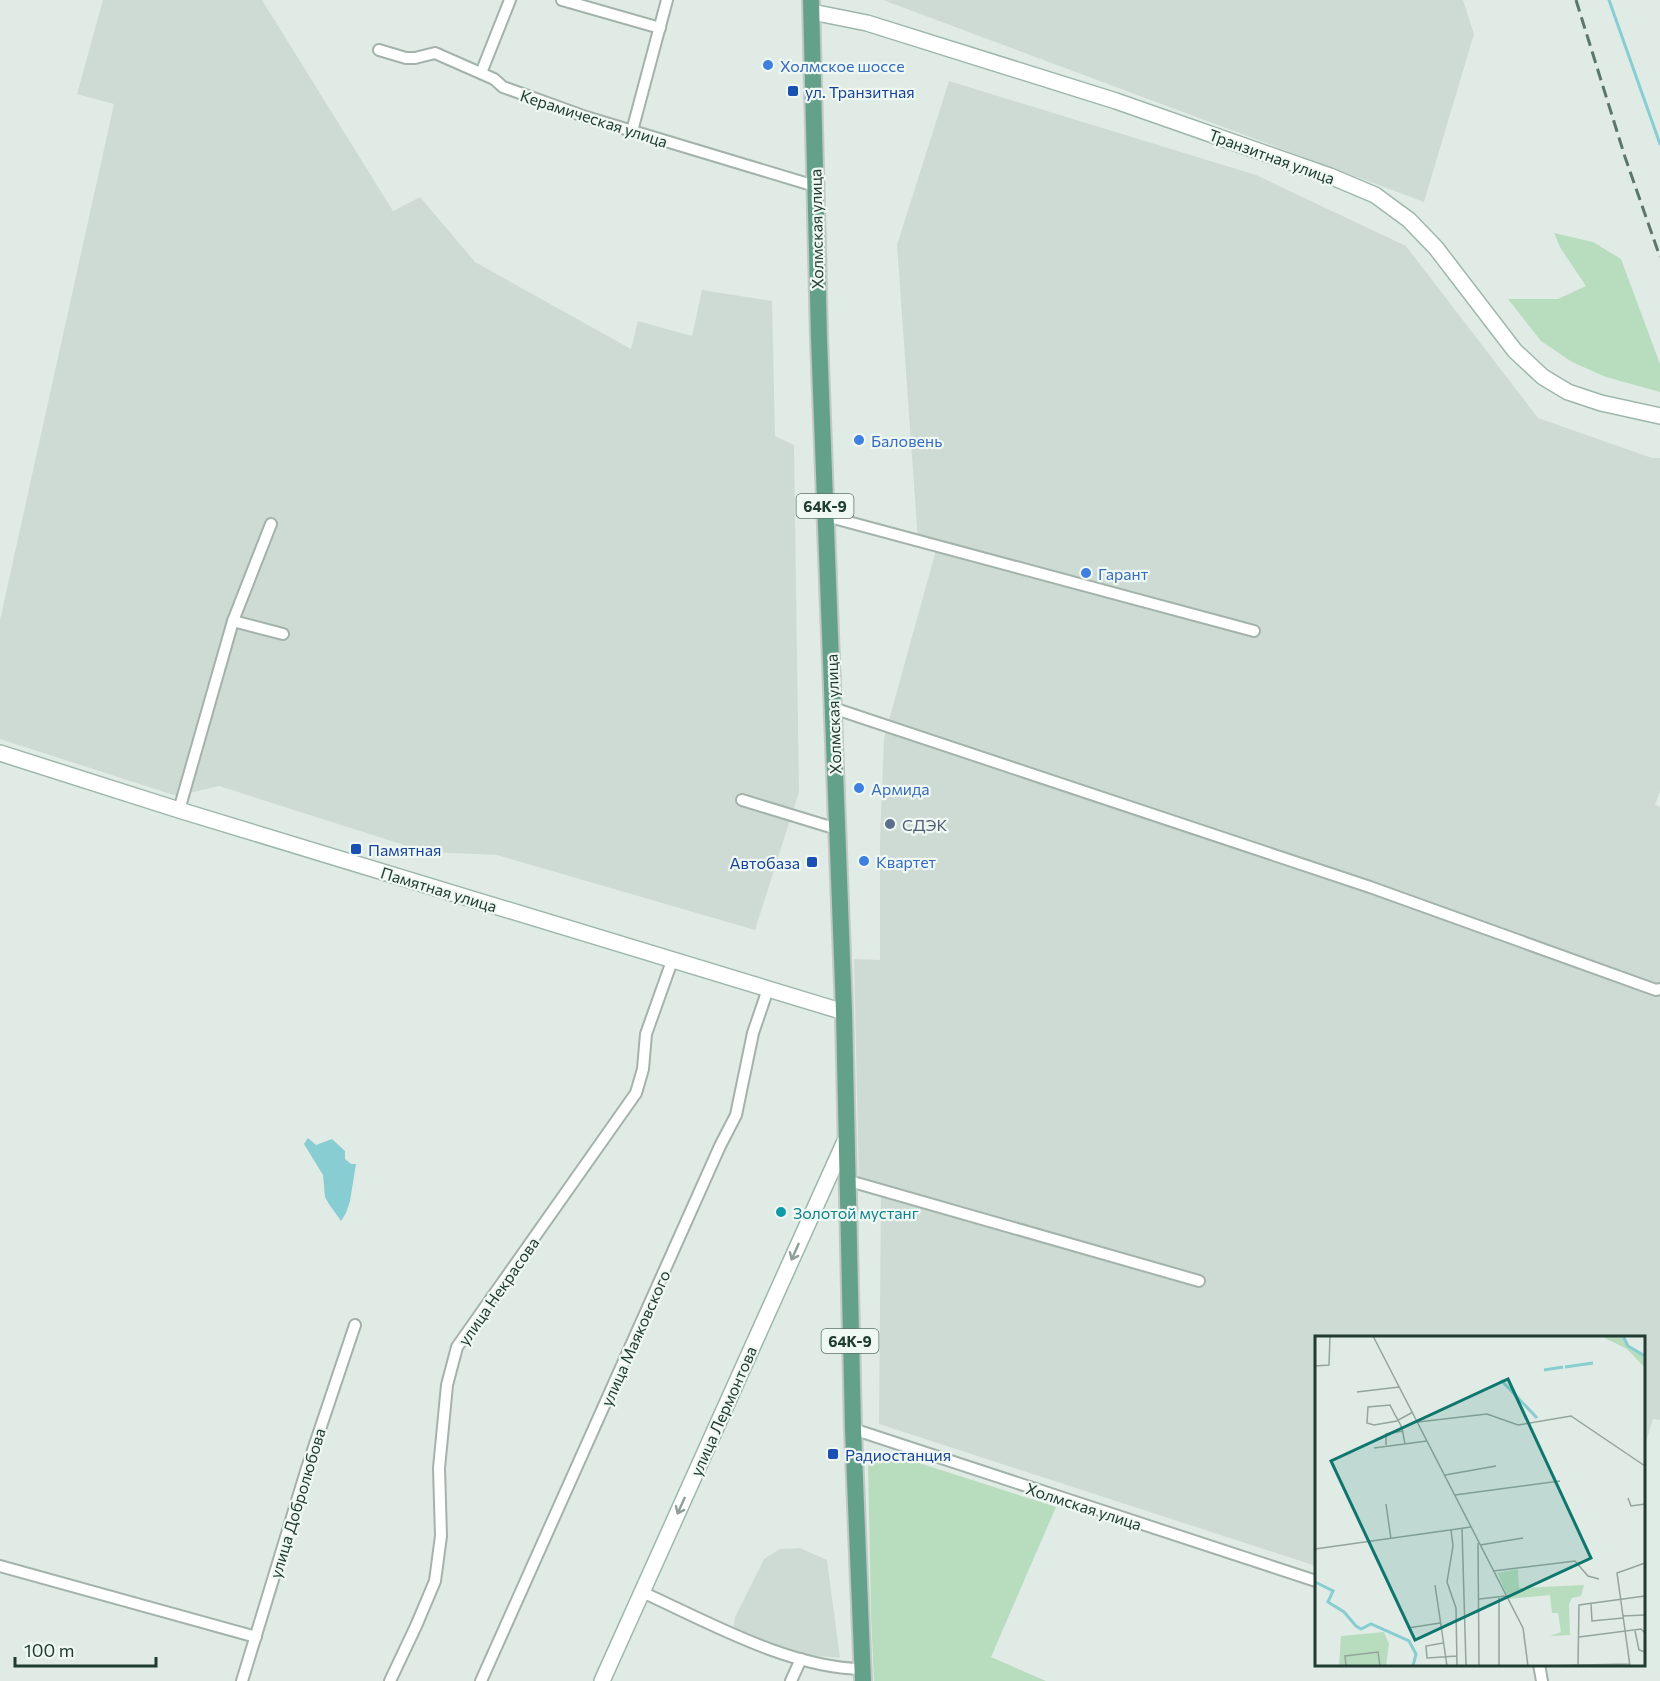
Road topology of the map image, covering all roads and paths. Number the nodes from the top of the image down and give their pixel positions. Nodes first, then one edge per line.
1 (510, 0) edge
2 (562, 0) edge
3 (667, 0) edge
4 (812, 6) edge
5 (660, 28) junction
6 (379, 50) dead end
7 (481, 73) junction
8 (632, 131) junction
9 (815, 186) junction
10 (1660, 416) edge
11 (826, 516) junction
12 (271, 524) dead end
13 (233, 621) junction
14 (1254, 631) dead end
15 (283, 634) dead end
16 (833, 708) junction
17 (0, 753) edge
18 (742, 800) dead end
19 (179, 810) junction
20 (837, 829) junction
21 (672, 961) junction
22 (768, 989) junction
23 (1660, 989) edge
24 (844, 1012) junction
25 (845, 1141) junction
26 (846, 1180) junction
27 (1199, 1281) dead end
28 (355, 1325) dead end
29 (853, 1429) junction
30 (0, 1566) edge
31 (1315, 1580) edge
32 (642, 1592) junction
33 (256, 1637) junction
34 (801, 1659) junction
35 (1539, 1666) edge
36 (862, 1675) edge
37 (242, 1681) edge
38 (390, 1681) edge
39 (481, 1681) edge
40 (602, 1681) edge
41 (791, 1681) edge
42 (1542, 1681) edge

1 - 7 street
2 - 5 street
3 - 5 street
4 - 9 main road, Холмская улица / 64К-9
4 - 10 street, Транзитная улица
5 - 8 street
6 - 7 street, Керамическая улица
7 - 8 street, Керамическая улица
8 - 9 street, Керамическая улица
9 - 11 main road, Холмская улица / 64К-9
11 - 14 street
11 - 16 main road, Холмская улица / 64К-9
12 - 13 street
13 - 15 street
13 - 19 street
16 - 20 main road, Холмская улица / 64К-9
16 - 23 street
17 - 19 street, Памятная улица
18 - 20 street
19 - 21 street, Памятная улица
20 - 24 main road, Холмская улица / 64К-9
21 - 22 street, Памятная улица
21 - 38 street, улица Некрасова
22 - 24 street, Памятная улица
22 - 39 street, улица Маяковского
24 - 25 main road, Холмская улица / 64К-9
25 - 26 main road, Холмская улица / 64К-9
25 -> 32 street, улица Лермонтова
26 - 27 street
26 - 29 main road, Холмская улица / 64К-9
28 - 33 street, улица Добролюбова
29 - 31 street, Холмская улица
29 - 36 main road, Холмская улица / 64К-9
30 - 33 street
32 - 34 street
32 - 40 street, улица Лермонтова
33 - 37 street, улица Добролюбова
34 - 36 street
34 - 41 street
35 - 42 street

